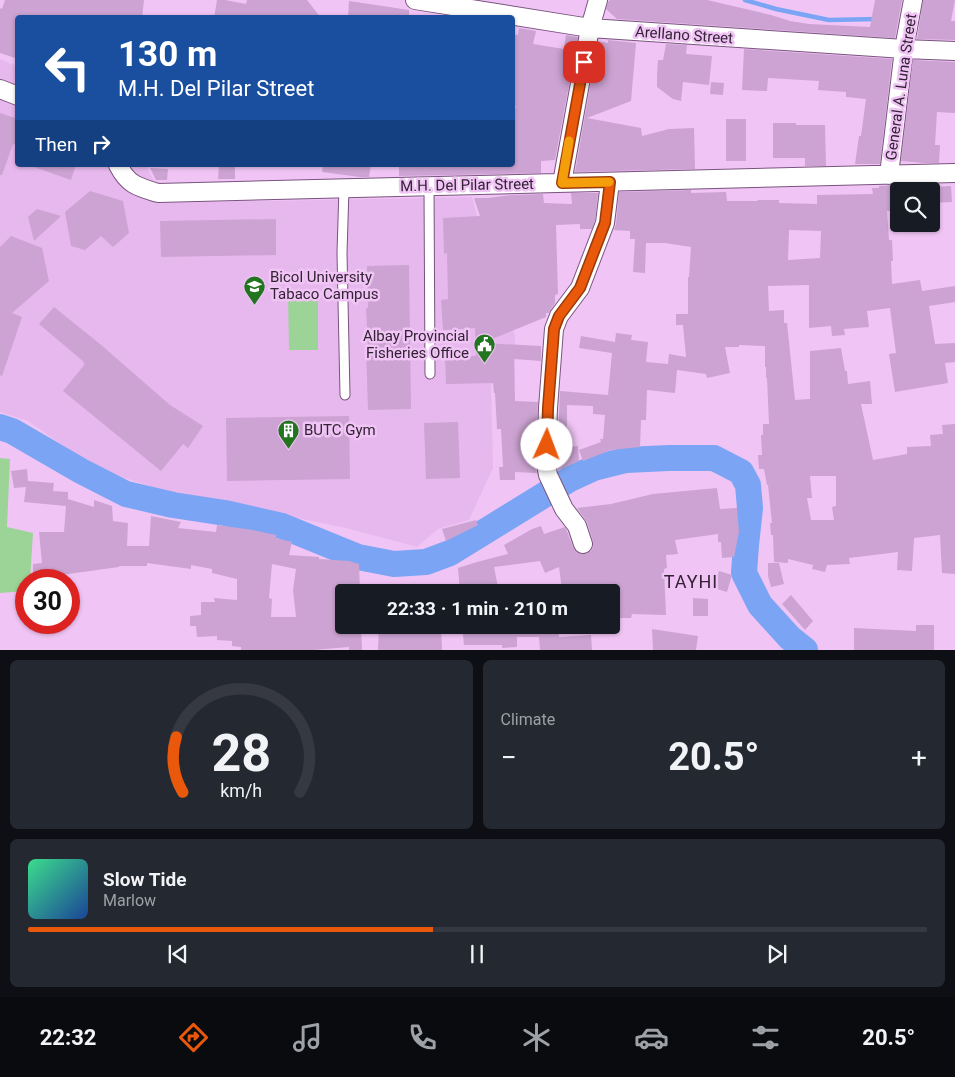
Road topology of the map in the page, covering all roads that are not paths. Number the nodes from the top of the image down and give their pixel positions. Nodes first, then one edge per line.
1 (415, 0) edge
2 (598, 1) edge
3 (913, 3) edge
4 (509, 15) edge
5 (515, 16) edge
6 (590, 28) junction
7 (906, 41) junction
8 (955, 51) edge
9 (0, 89) edge
10 (15, 95) edge
11 (119, 167) edge
12 (955, 173) edge
13 (888, 175) junction
14 (610, 182) junction
15 (562, 183) junction
16 (429, 186) junction
17 (344, 188) junction
18 (430, 374) dead end
19 (345, 395) dead end
20 (583, 544) dead end

1 - 4 street, Arellano Street
2 - 6 street
3 - 7 street, General A. Luna Street
5 - 6 street, Arellano Street
6 - 7 street, Arellano Street
6 - 15 street
7 - 8 street, Arellano Street
7 - 13 street, General A. Luna Street
9 - 10 street
11 - 17 street, M.H. Del Pilar Street
12 - 13 street, M.H. Del Pilar Street
13 - 14 street, M.H. Del Pilar Street
14 - 15 street, M.H. Del Pilar Street
14 - 20 street
15 - 16 street, M.H. Del Pilar Street
16 - 17 street, M.H. Del Pilar Street
16 - 18 lane
17 - 19 lane

